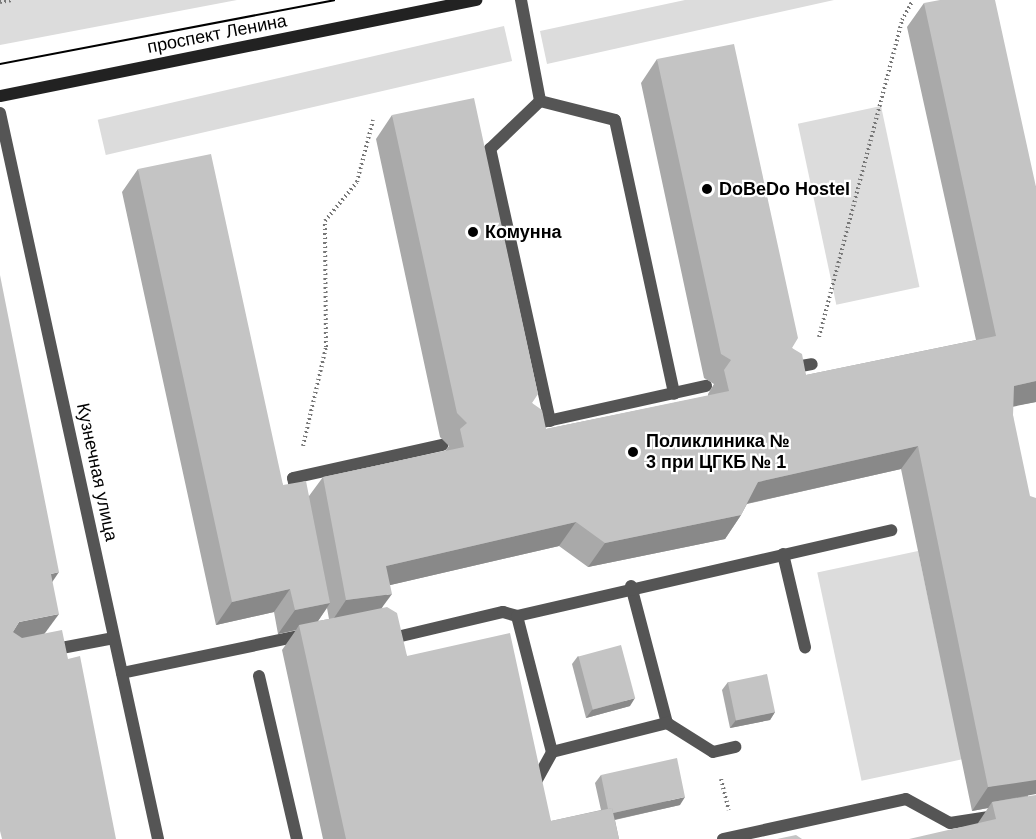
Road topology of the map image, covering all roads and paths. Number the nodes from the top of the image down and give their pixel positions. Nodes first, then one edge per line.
1 (12, 0) edge
2 (476, 0) edge
3 (520, 0) edge
4 (0, 2) edge
5 (912, 2) dead end
6 (0, 96) edge
7 (540, 100) junction
8 (0, 113) edge
9 (372, 120) dead end
10 (812, 364) joint
11 (783, 370) edge
12 (706, 386) dead end
13 (674, 394) junction
14 (550, 421) junction
15 (532, 424) edge
16 (442, 445) dead end
17 (293, 478) junction
18 (300, 511) edge
19 (891, 530) dead end
20 (783, 554) junction
21 (632, 586) junction
22 (517, 616) junction
23 (370, 624) edge
24 (323, 632) edge
25 (114, 638) junction
26 (805, 647) dead end
27 (39, 653) edge
28 (122, 673) junction
29 (259, 676) dead end
30 (667, 723) junction
31 (735, 747) dead end
32 (552, 752) junction
33 (713, 752) junction
34 (538, 805) edge
35 (1014, 813) edge
36 (735, 836) junction
37 (158, 839) edge
38 (297, 839) edge
39 (723, 839) edge

1 - 4 path
2 - 6 main road, проспект Ленина
3 - 7 street
5 - 10 path
7 - 13 street
7 - 14 street
8 - 25 street, Кузнечная улица
9 - 17 path
10 - 11 street
12 - 13 street
13 - 14 street
14 - 15 street
16 - 17 street
17 - 18 street
19 - 20 street
20 - 21 street
20 - 26 street
21 - 22 street
21 - 30 street
22 - 23 street
22 - 32 street
24 - 28 street
25 - 27 street
25 - 28 street, Кузнечная улица
28 - 37 street, Кузнечная улица
29 - 38 street
30 - 32 street
30 - 33 street
31 - 33 street
32 - 34 street
33 - 36 path
35 - 36 street
36 - 39 street

